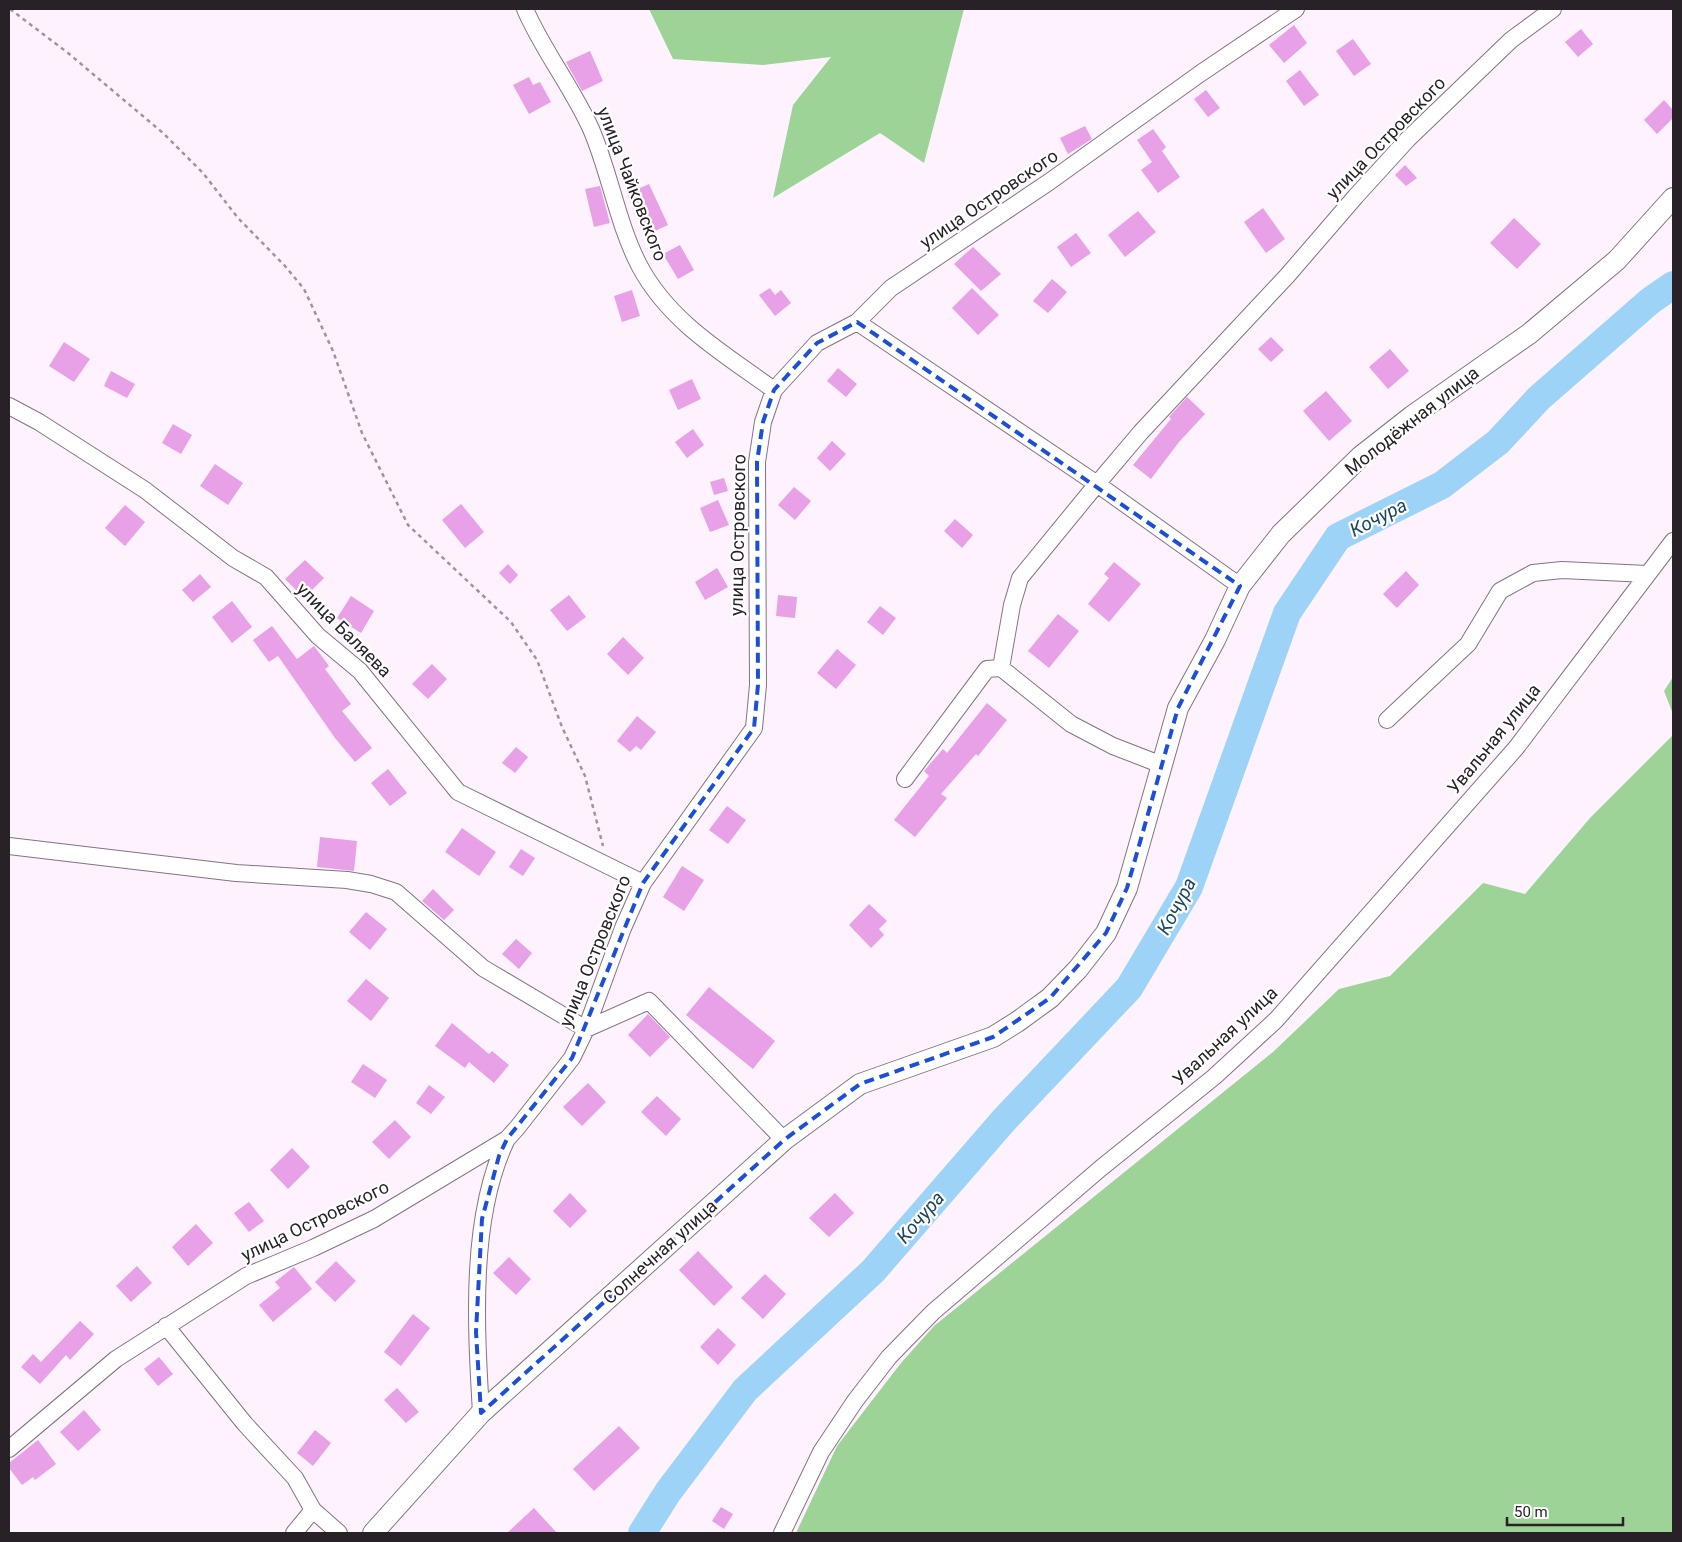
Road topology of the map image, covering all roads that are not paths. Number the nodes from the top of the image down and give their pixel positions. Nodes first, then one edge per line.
1 (526, 9) edge
2 (1296, 9) edge
3 (1553, 9) edge
4 (1673, 198) edge
5 (857, 322) junction
6 (774, 390) junction
7 (9, 406) edge
8 (1097, 484) junction
9 (1673, 541) edge
10 (1647, 574) junction
11 (1240, 586) junction
12 (1001, 668) junction
13 (1387, 720) dead end
14 (1162, 765) junction
15 (905, 779) dead end
16 (9, 846) edge
17 (643, 883) junction
18 (586, 1029) junction
19 (992, 1037) joint
20 (508, 1139) junction
21 (784, 1140) junction
22 (166, 1326) junction
23 (480, 1413) junction
24 (9, 1450) edge
25 (313, 1510) junction
26 (294, 1533) edge
27 (339, 1533) edge
28 (373, 1533) edge
29 (782, 1533) edge

1 - 6 street, улица Чайковского
2 - 5 street, улица Островского
3 - 8 street, улица Островского
4 - 11 main road, Молодёжная улица
5 - 6 street, улица Островского
5 - 8 street
6 - 17 street, улица Островского
7 - 17 street, улица Баляева
8 - 11 street
8 - 12 street, улица Островского
9 - 10 street, Увальная улица
10 - 13 street
10 - 29 street, Увальная улица
11 - 14 main road, Молодёжная улица
12 - 14 street
12 - 15 street
14 - 19 main road, Молодёжная улица
16 - 18 street
17 - 18 street, улица Островского
18 - 20 street, улица Островского
18 - 21 street
19 - 21 main road, Солнечная улица
20 - 22 street, улица Островского
20 - 23 street, улица Островского
21 - 23 main road, Солнечная улица
22 - 24 street, улица Островского
22 - 25 street
23 - 28 main road, Солнечная улица
25 - 26 street
25 - 27 street

